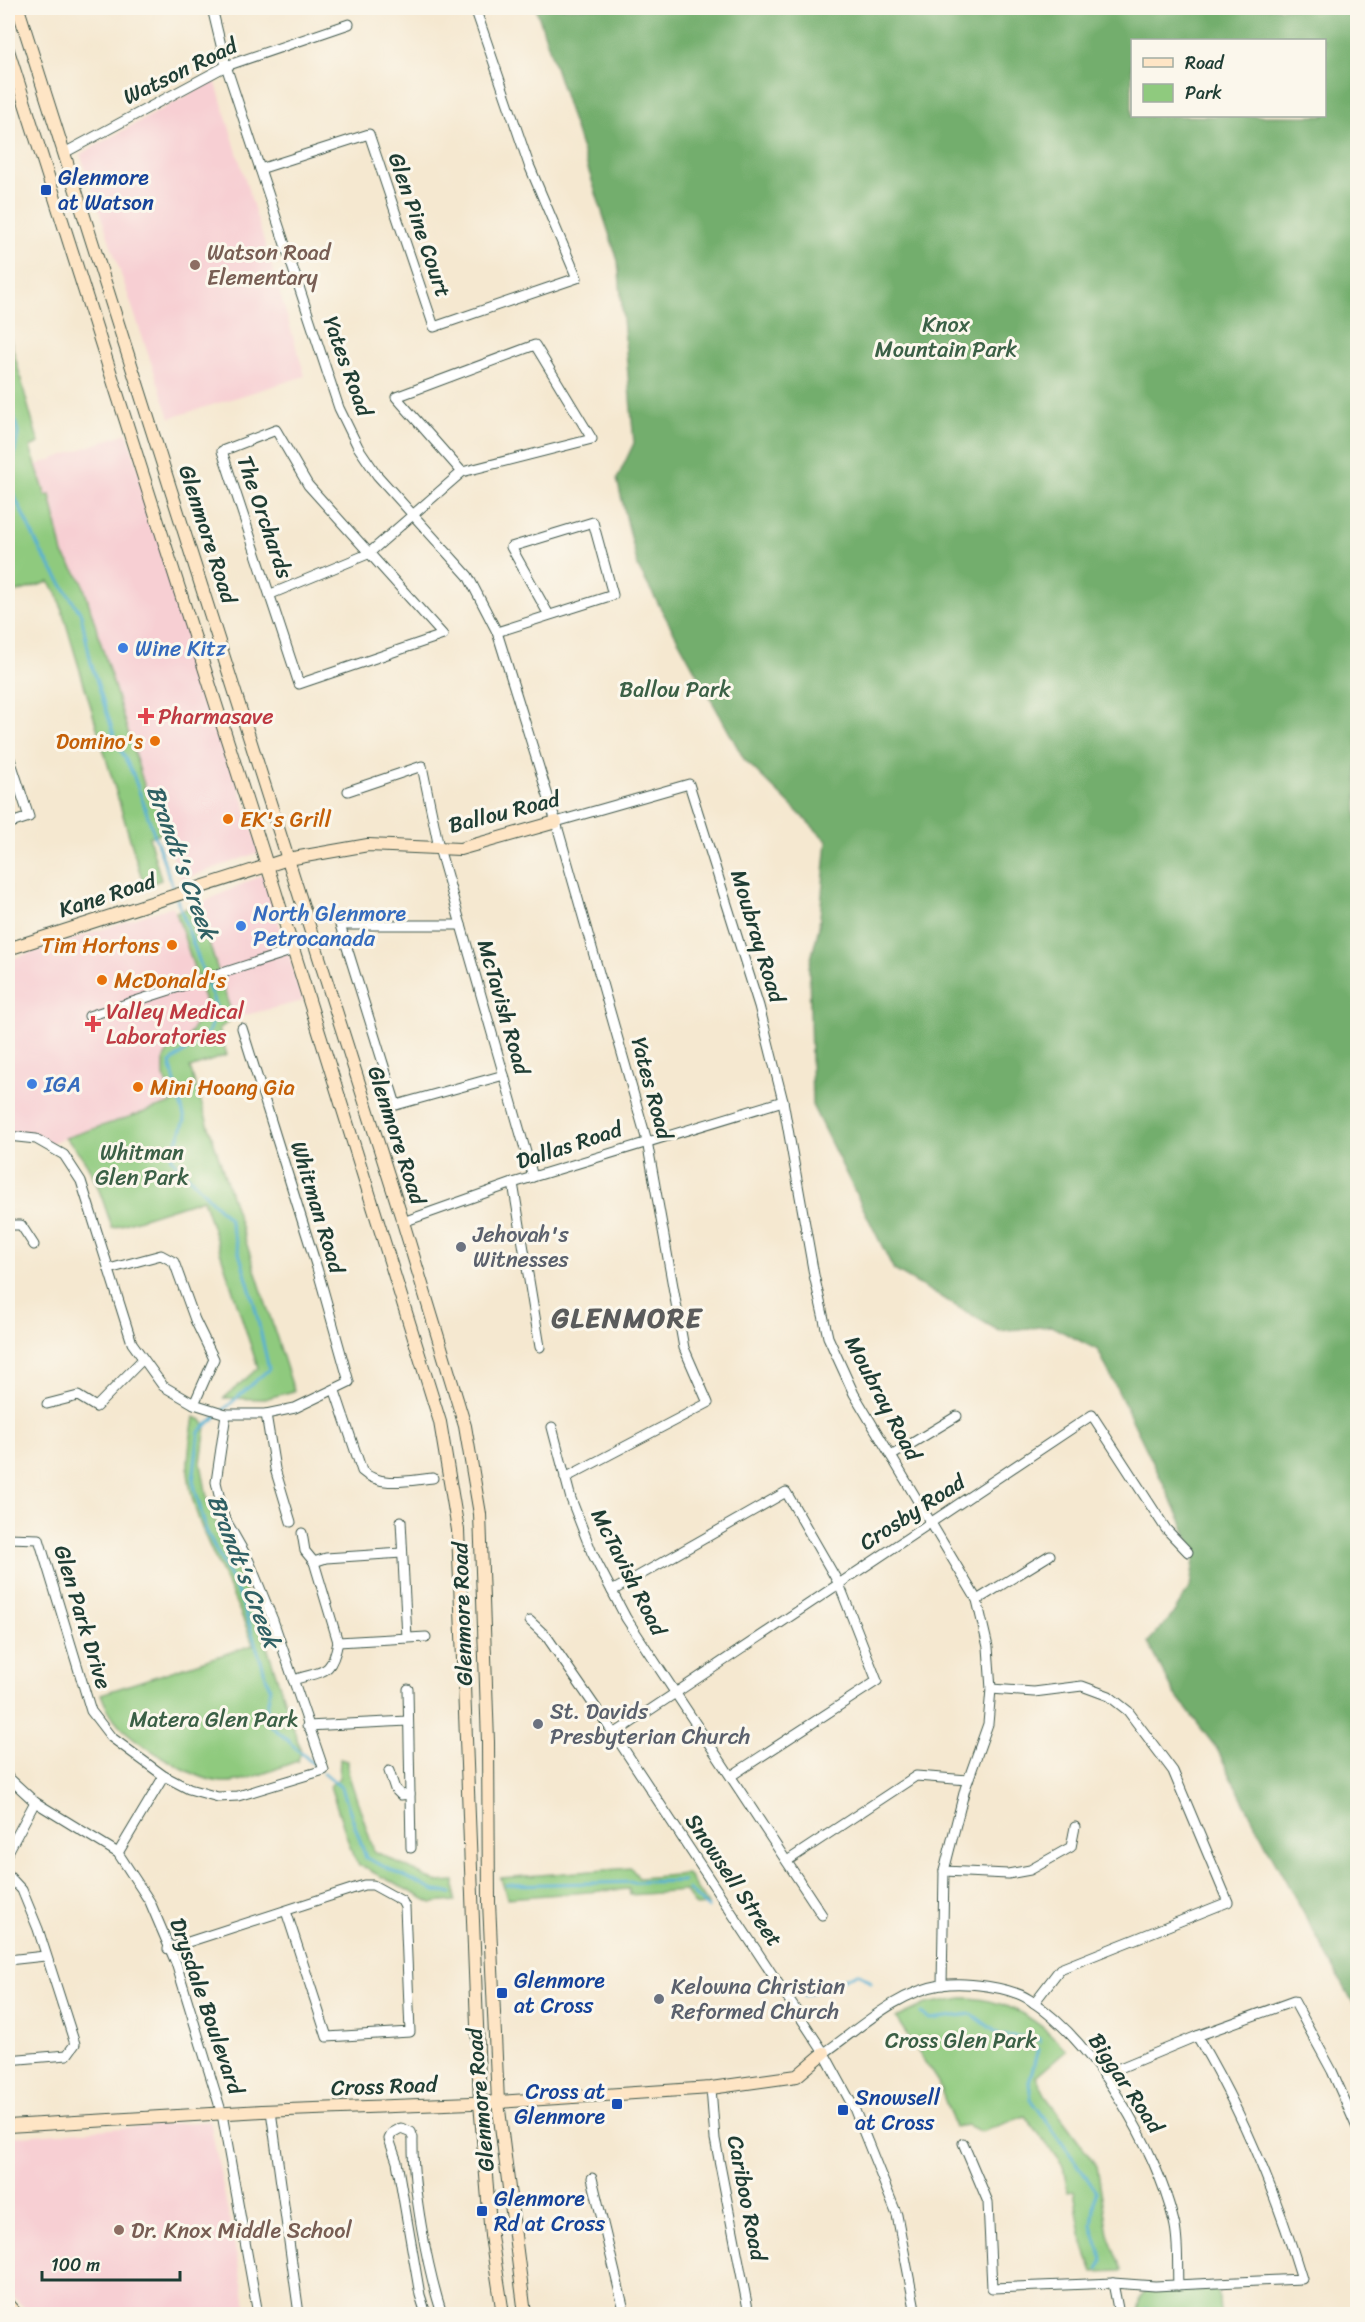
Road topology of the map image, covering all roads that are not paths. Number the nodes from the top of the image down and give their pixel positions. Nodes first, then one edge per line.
1 (18, 8) edge
2 (212, 8) edge
3 (475, 8) edge
4 (349, 24) dead end
5 (8, 50) edge
6 (226, 66) junction
7 (66, 152) junction
8 (260, 169) junction
9 (462, 472) junction
10 (414, 516) junction
11 (368, 554) junction
12 (271, 594) junction
13 (549, 615) junction
14 (498, 632) junction
15 (8, 753) edge
16 (689, 784) joint
17 (348, 791) dead end
18 (556, 822) junction
19 (8, 824) edge
20 (439, 848) junction
21 (288, 859) junction
22 (267, 866) junction
23 (461, 925) junction
24 (8, 949) edge
25 (294, 950) junction
26 (89, 1016) dead end
27 (242, 1028) dead end
28 (504, 1075) junction
29 (783, 1101) junction
30 (8, 1136) edge
31 (647, 1141) junction
32 (533, 1177) junction
33 (513, 1183) junction
34 (403, 1222) junction
35 (8, 1225) edge
36 (34, 1245) dead end
37 (109, 1269) junction
38 (540, 1347) dead end
39 (143, 1359) junction
40 (335, 1391) junction
41 (47, 1404) dead end
42 (194, 1404) junction
43 (226, 1414) junction
44 (266, 1414) junction
45 (957, 1416) dead end
46 (552, 1427) dead end
47 (891, 1456) junction
48 (434, 1478) dead end
49 (565, 1478) junction
50 (401, 1521) dead end
51 (291, 1522) dead end
52 (931, 1524) junction
53 (302, 1533) dead end
54 (8, 1538) edge
55 (402, 1552) junction
56 (1188, 1552) dead end
57 (1050, 1555) dead end
58 (314, 1562) junction
59 (838, 1584) junction
60 (612, 1591) junction
61 (977, 1600) junction
62 (530, 1621) dead end
63 (426, 1636) dead end
64 (407, 1638) junction
65 (338, 1642) junction
66 (293, 1680) junction
67 (408, 1689) dead end
68 (992, 1689) junction
69 (675, 1693) junction
70 (408, 1721) junction
71 (307, 1726) junction
72 (614, 1734) junction
73 (389, 1771) dead end
74 (164, 1776) junction
75 (730, 1776) junction
76 (8, 1777) edge
77 (968, 1780) junction
78 (410, 1794) junction
79 (35, 1802) junction
80 (1076, 1827) dead end
81 (411, 1848) dead end
82 (8, 1852) edge
83 (118, 1853) junction
84 (787, 1861) junction
85 (944, 1871) junction
86 (8, 1875) edge
87 (286, 1911) junction
88 (822, 1915) dead end
89 (168, 1949) junction
90 (45, 1956) junction
91 (8, 1960) edge
92 (942, 1985) junction
93 (1034, 2003) junction
94 (1197, 2036) junction
95 (824, 2053) junction
96 (8, 2060) edge
97 (1103, 2075) junction
98 (711, 2088) junction
99 (498, 2102) junction
100 (480, 2103) junction
101 (271, 2111) junction
102 (222, 2114) junction
103 (8, 2126) edge
104 (1358, 2130) edge
105 (963, 2143) dead end
106 (413, 2148) junction
107 (394, 2152) junction
108 (592, 2178) dead end
109 (1113, 2283) junction
110 (1178, 2285) junction
111 (8, 2305) edge
112 (441, 2310) edge
113 (425, 2312) edge
114 (16, 2314) edge
115 (258, 2314) edge
116 (299, 2314) edge
117 (503, 2314) edge
118 (525, 2314) edge
119 (625, 2314) edge
120 (749, 2314) edge
121 (916, 2314) edge
122 (1119, 2314) edge

1 - 7 main road, Glenmore Road
2 - 6 street, Yates Road
3 - 8 street, Glen Pine Court
4 - 6 street, Watson Road
5 - 22 main road, Glenmore Road
6 - 7 street, Watson Road
6 - 8 street, Yates Road
7 - 21 main road, Glenmore Road
8 - 10 street, Yates Road
9 - 9 street, Yates Road
9 - 10 street, Yates Road
10 - 11 street, The Orchards
10 - 14 street, Yates Road
11 - 12 street, The Orchards
11 - 12 street
11 - 12 street, The Orchards
13 - 13 street
13 - 14 street
14 - 18 street, Yates Road
15 - 19 street
16 - 18 street, Ballou Road
16 - 29 street, Moubray Road
17 - 20 street, McTavish Road
18 - 20 main road, Ballou Road
18 - 31 street, Yates Road
20 - 21 main road, Ballou Road
20 - 23 street, McTavish Road
21 - 22 main road, Kane Road
21 - 34 main road, Glenmore Road
22 - 24 main road, Kane Road
22 - 25 main road, Glenmore Road
23 - 28 street, McTavish Road
23 - 28 street
25 - 26 street
25 - 100 main road, Glenmore Road
27 - 40 street, Whitman Road
28 - 32 street, McTavish Road
29 - 31 street, Dallas Road
29 - 47 street, Moubray Road
30 - 37 street
31 - 32 street, Dallas Road
31 - 49 street, Yates Road
32 - 33 street, Dallas Road
33 - 34 street, Dallas Road
33 - 38 street
34 - 99 main road, Glenmore Road
35 - 36 street
37 - 39 street
37 - 42 street
39 - 41 street
39 - 42 street
40 - 44 street
40 - 48 street
42 - 43 street
43 - 44 street
43 - 66 street, Glen Park Drive
44 - 51 street
45 - 47 street
46 - 49 street, McTavish Road
47 - 52 street, Moubray Road
49 - 60 street, McTavish Road
50 - 55 street
52 - 56 street, Crosby Road
52 - 59 street, Crosby Road
52 - 61 street, Moubray Road
53 - 58 street
54 - 74 street, Glen Park Drive
55 - 58 street
55 - 64 street
57 - 61 street
58 - 65 street
59 - 60 street
59 - 69 street, Crosby Road
59 - 75 street
60 - 69 street, McTavish Road
61 - 68 street, Moubray Road
62 - 72 street, Snowsell Street
63 - 64 street
64 - 65 street
65 - 66 street
66 - 71 street, Glen Park Drive
67 - 70 street
68 - 77 street, Moubray Road
68 - 93 street
69 - 72 street, Crosby Road
69 - 75 street, McTavish Road
70 - 71 street
70 - 78 street
71 - 74 street, Glen Park Drive
72 - 95 street, Snowsell Street
73 - 78 street
74 - 83 street
75 - 84 street, McTavish Road
76 - 79 street, Drysdale Boulevard
77 - 84 street
77 - 85 street, Moubray Road
78 - 81 street
79 - 82 street
79 - 83 street, Drysdale Boulevard
80 - 85 street
83 - 89 street, Drysdale Boulevard
84 - 88 street, McTavish Road
85 - 92 street, Moubray Road
86 - 90 street
87 - 87 street
87 - 89 street
89 - 102 street, Drysdale Boulevard
90 - 91 street
90 - 96 street
92 - 93 street, Biggar Road
92 - 95 street, Biggar Road
93 - 97 street, Biggar Road
94 - 97 street
94 - 104 street
94 - 110 street
95 - 98 main road, Cross Road
95 - 121 street, Snowsell Street
97 - 110 street, Biggar Road
98 - 99 main road, Cross Road
98 - 120 street, Cariboo Road
99 - 100 main road, Cross Road
99 - 118 main road, Glenmore Road
100 - 101 main road, Cross Road
100 - 117 main road, Glenmore Road
101 - 102 main road, Cross Road
101 - 116 street
102 - 103 main road, Cross Road
102 - 115 street, Drysdale Boulevard
105 - 109 street
106 - 107 street
106 - 107 street
106 - 112 street
107 - 113 street
108 - 119 street
109 - 110 street
109 - 122 street
111 - 114 main road
112 - 113 street

